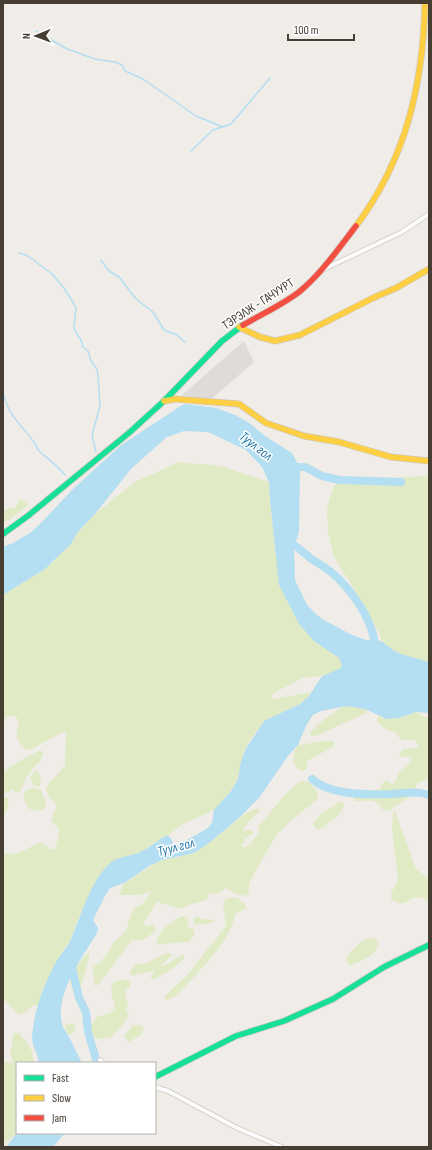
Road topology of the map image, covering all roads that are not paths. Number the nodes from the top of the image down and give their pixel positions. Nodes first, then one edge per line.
1 (425, 3) edge
2 (429, 214) edge
3 (429, 269) edge
4 (320, 271) junction
5 (239, 327) junction
6 (164, 401) junction
7 (429, 460) edge
8 (3, 534) edge
9 (429, 945) edge
10 (156, 1076) edge
11 (156, 1087) edge
12 (282, 1147) edge

1 - 4 street, ТЭРЭЛЖ - ГАЧУУРТ
2 - 4 street
3 - 5 street
4 - 5 street, ТЭРЭЛЖ - ГАЧУУРТ
5 - 6 street, ТЭРЭЛЖ - ГАЧУУРТ
6 - 7 street
6 - 8 street, ТЭРЭЛЖ - ГАЧУУРТ
9 - 10 street
11 - 12 street

